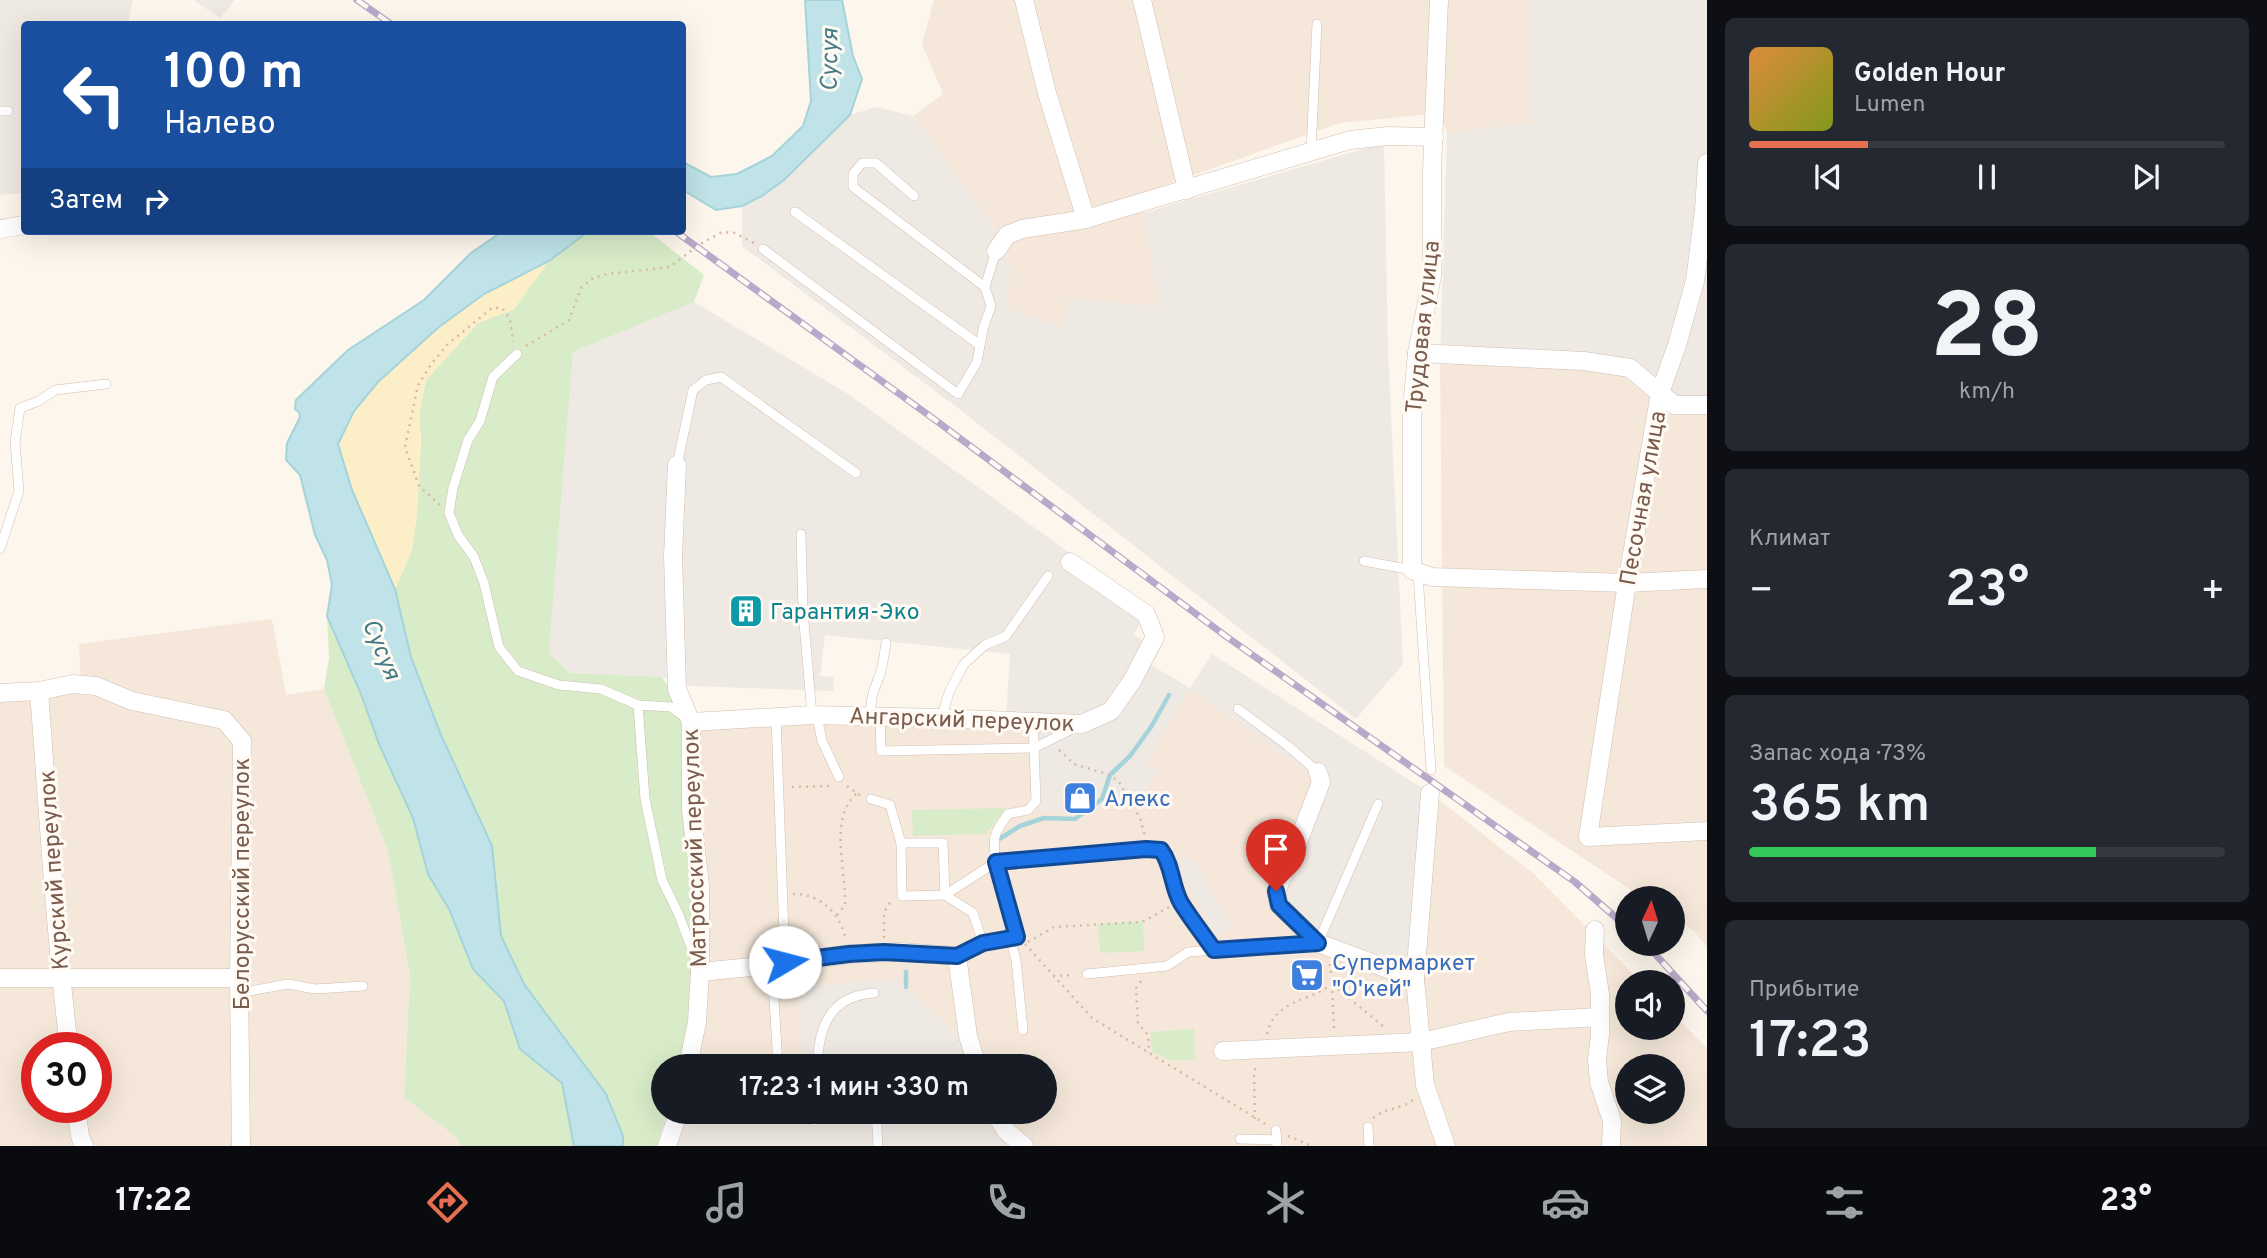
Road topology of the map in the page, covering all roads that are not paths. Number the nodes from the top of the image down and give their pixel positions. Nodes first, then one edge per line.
1 (1024, 0) edge
2 (1142, 0) edge
3 (1439, 0) edge
4 (1317, 24) dead end
5 (1434, 137) junction
6 (1311, 152) junction
7 (1707, 163) edge
8 (1187, 190) junction
9 (914, 196) dead end
10 (795, 212) dead end
11 (1086, 219) junction
12 (21, 226) edge
13 (0, 229) edge
14 (763, 249) road end
15 (996, 251) joint
16 (985, 287) junction
17 (980, 345) junction
18 (1417, 353) junction
19 (517, 354) road end
20 (106, 384) dead end
21 (1660, 393) junction
22 (1707, 404) edge
23 (677, 465) joint
24 (856, 473) dead end
25 (801, 534) dead end
26 (0, 549) edge
27 (1364, 561) dead end
28 (1070, 562) dead end
29 (1415, 572) junction
30 (1048, 576) dead end
31 (1707, 579) edge
32 (1627, 583) junction
33 (886, 643) dead end
34 (38, 691) junction
35 (0, 693) edge
36 (638, 705) junction
37 (1238, 709) dead end
38 (814, 715) junction
39 (876, 716) junction
40 (776, 717) junction
41 (941, 718) junction
42 (691, 722) junction
43 (1034, 722) junction
44 (1082, 724) junction
45 (1034, 748) junction
46 (1432, 770) dead end
47 (1318, 772) joint
48 (839, 777) road end
49 (1430, 793) dead end
50 (871, 799) road end
51 (1378, 804) dead end
52 (1707, 831) edge
53 (901, 843) junction
54 (996, 862) junction
55 (945, 895) junction
56 (1595, 930) dead end
57 (1017, 940) junction
58 (983, 943) junction
59 (1323, 946) junction
60 (1214, 950) junction
61 (957, 956) junction
62 (779, 964) junction
63 (700, 972) junction
64 (1087, 974) road end
65 (0, 978) edge
66 (61, 979) junction
67 (1415, 979) junction
68 (239, 985) junction
69 (363, 986) dead end
70 (874, 993) dead end
71 (1599, 1017) junction
72 (1023, 1030) dead end
73 (67, 1032) edge
74 (1412, 1042) junction
75 (1223, 1051) dead end
76 (690, 1054) edge
77 (778, 1054) edge
78 (818, 1054) edge
79 (973, 1054) edge
80 (78, 1123) edge
81 (675, 1124) edge
82 (877, 1124) edge
83 (1002, 1124) edge
84 (1368, 1127) road end
85 (1277, 1138) edge
86 (1240, 1139) dead end
87 (84, 1146) edge
88 (242, 1146) edge
89 (667, 1146) edge
90 (878, 1146) edge
91 (1024, 1146) edge
92 (1369, 1146) edge
93 (1446, 1146) edge
94 (1611, 1146) edge

1 - 11 street
2 - 8 street
3 - 5 street, Трудовая улица
4 - 6 lane
5 - 6 street
5 - 18 street, Трудовая улица
6 - 8 street
7 - 21 street, Песочная улица
8 - 11 street
9 - 16 lane
10 - 17 lane
11 - 15 street
12 - 13 street
14 - 17 lane
15 - 16 lane
16 - 17 lane
18 - 21 street
18 - 29 street, Трудовая улица
19 - 36 lane
20 - 26 lane
21 - 22 street
21 - 32 street, Песочная улица
23 - 24 lane
23 - 42 street, Матросский переулок
25 - 38 lane
27 - 29 lane
28 - 44 street, Ангарский переулок
29 - 32 street
29 - 46 lane
30 - 41 lane
31 - 32 street
32 - 52 street, Песочная улица
33 - 39 lane
34 - 35 street
34 - 66 street, Курский переулок
34 - 68 street, Белорусский переулок
36 - 42 lane
36 - 63 lane
37 - 47 lane
38 - 39 street, Ангарский переулок
38 - 40 street, Ангарский переулок
38 - 48 lane
39 - 41 street, Ангарский переулок
39 - 45 lane
40 - 42 street, Ангарский переулок
40 - 62 lane
41 - 43 street, Ангарский переулок
42 - 63 street, Матросский переулок
43 - 44 street, Ангарский переулок
43 - 45 lane
44 - 45 lane
45 - 54 lane
47 - 59 street
49 - 67 street
50 - 53 lane
51 - 59 lane
53 - 55 lane
53 - 55 lane
54 - 55 lane
54 - 57 lane
54 - 60 lane
55 - 58 lane
56 - 71 street
57 - 58 lane
57 - 72 lane
58 - 61 lane
59 - 60 lane
59 - 67 street
60 - 64 lane
61 - 62 street
61 - 79 street
62 - 63 street
62 - 77 lane
63 - 76 street, Матросский переулок
65 - 66 street
66 - 68 street
66 - 73 street, Курский переулок
67 - 74 street
68 - 69 lane
68 - 88 street, Белорусский переулок
70 - 78 lane
71 - 74 street
71 - 94 street
74 - 75 street
74 - 93 street
80 - 87 street
81 - 89 street
82 - 90 lane
83 - 91 street
84 - 92 lane
85 - 86 lane

